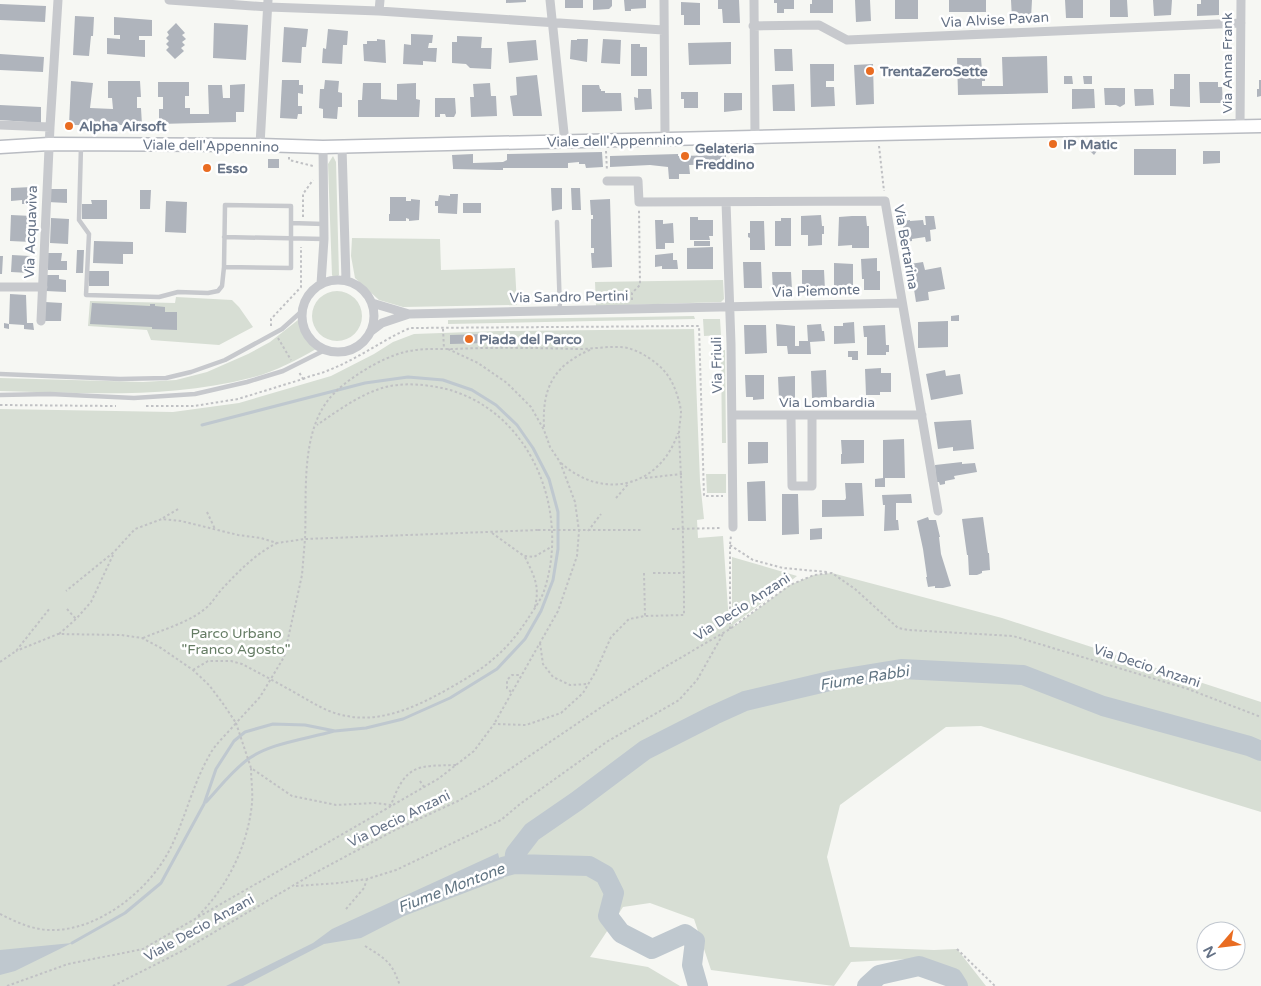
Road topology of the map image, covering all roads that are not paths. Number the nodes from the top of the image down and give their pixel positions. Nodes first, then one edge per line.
1 (58, 0) edge
2 (169, 0) edge
3 (380, 0) edge
4 (550, 0) edge
5 (664, 0) edge
6 (754, 0) edge
7 (1241, 0) edge
8 (268, 4) edge
9 (379, 11) junction
10 (1241, 23) junction
11 (553, 24) junction
12 (753, 26) junction
13 (663, 30) junction
14 (0, 125) edge
15 (1240, 126) junction
16 (1261, 126) edge
17 (50, 127) junction
18 (755, 138) junction
19 (664, 139) junction
20 (564, 142) junction
21 (49, 144) junction
22 (81, 144) junction
23 (260, 145) junction
24 (342, 146) junction
25 (0, 147) edge
26 (323, 148) junction
27 (607, 181) road end
28 (726, 202) junction
29 (557, 222) dead end
30 (291, 223) junction
31 (324, 224) junction
32 (224, 237) junction
33 (324, 238) junction
34 (291, 239) junction
35 (224, 267) junction
36 (346, 280) junction
37 (321, 284) junction
38 (0, 286) edge
39 (43, 287) junction
40 (372, 303) junction
41 (902, 303) junction
42 (730, 308) junction
43 (560, 311) junction
44 (302, 312) junction
45 (409, 314) junction
46 (41, 321) dead end
47 (370, 332) junction
48 (325, 350) junction
49 (0, 374) edge
50 (0, 395) edge
51 (732, 415) junction
52 (922, 415) junction
53 (792, 416) junction
54 (812, 416) junction
55 (938, 510) dead end
56 (733, 527) road end

1 - 17 street, Via Acquaviva
2 - 8 street
3 - 9 street
4 - 11 street
5 - 13 street
6 - 12 street
7 - 10 street, Via Anna Frank
8 - 9 street
8 - 23 street
9 - 11 street
10 - 12 street, Via Alvise Pavan
10 - 15 street, Via Anna Frank
11 - 13 street
11 - 20 street
12 - 18 street
13 - 19 street
14 - 17 street
15 - 16 main road, Viale dell'Appennino
15 - 18 main road, Viale dell'Appennino
17 - 21 street, Via Acquaviva
18 - 19 main road, Viale dell'Appennino
19 - 20 main road, Viale dell'Appennino
20 - 24 main road, Viale dell'Appennino
21 - 22 main road, Viale dell'Appennino
21 - 25 main road, Viale dell'Appennino
21 - 39 street, Via Acquaviva
22 - 23 main road, Viale dell'Appennino
22 - 35 lane
23 - 26 main road, Viale dell'Appennino
24 - 26 main road, Viale dell'Appennino
24 - 36 street
26 - 31 street
27 - 28 street, Via Bertarina
28 - 41 street, Via Bertarina
28 - 42 street, Via Friuli
29 - 43 lane
30 - 31 lane
30 - 32 lane
30 - 34 lane
31 - 33 street
32 - 34 lane
32 - 35 lane
33 - 34 lane
33 - 37 street
34 - 35 lane
36 - 37 street
36 - 40 street
37 - 44 street
38 - 39 street
39 - 46 street, Via Acquaviva
40 - 45 street, Via Sandro Pertini
40 - 47 street
41 - 42 street, Via Piemonte
41 - 52 street, Via Bertarina
42 - 43 street, Via Sandro Pertini
42 - 51 street, Via Friuli
43 - 45 street, Via Sandro Pertini
44 - 48 street
44 - 49 lane
45 - 47 street, Via Sandro Pertini
47 - 48 street
48 - 50 lane
51 - 53 street, Via Lombardia
51 - 56 street, Via Friuli
52 - 54 street, Via Lombardia
52 - 55 street, Via Bertarina
53 - 54 street, Via Lombardia
53 - 54 street

